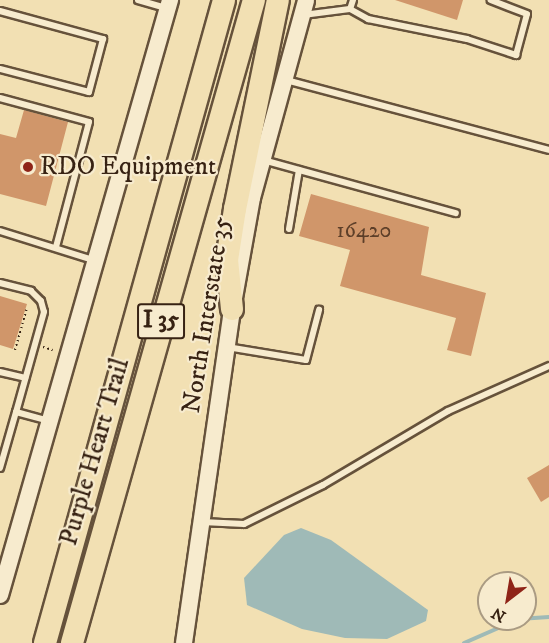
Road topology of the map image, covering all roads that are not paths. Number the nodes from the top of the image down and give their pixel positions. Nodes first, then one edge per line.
1 (138, 0) edge
2 (224, 0) edge
3 (254, 0) edge
4 (278, 0) edge
5 (353, 0) edge
6 (491, 0) edge
7 (169, 4) edge
8 (304, 8) edge
9 (350, 9) junction
10 (0, 11) edge
11 (0, 69) edge
12 (285, 79) junction
13 (0, 98) edge
14 (549, 150) edge
15 (263, 160) junction
16 (299, 170) junction
17 (456, 213) dead end
18 (289, 229) dead end
19 (0, 231) edge
20 (56, 247) junction
21 (97, 261) junction
22 (0, 283) edge
23 (231, 309) junction
24 (319, 310) dead end
25 (226, 346) junction
26 (549, 366) edge
27 (0, 372) edge
28 (26, 378) junction
29 (16, 412) junction
30 (50, 421) junction
31 (0, 468) edge
32 (201, 522) junction
33 (0, 596) edge
34 (45, 643) edge
35 (72, 643) edge
36 (184, 643) edge

1 - 7 lane
2 - 34 highway, Purple Heart Trail / I 35
3 - 35 highway, Purple Heart Trail / I 35
4 - 23 highway
5 - 9 lane
6 - 9 lane
7 - 21 main road
8 - 9 lane
8 - 12 main road, North Interstate 35
10 - 11 lane
12 - 14 lane
12 - 15 main road, North Interstate 35
13 - 20 lane
15 - 16 lane
15 - 23 main road, North Interstate 35
16 - 17 lane
16 - 18 lane
19 - 20 lane
20 - 21 lane
21 - 30 main road
22 - 28 lane
23 - 25 main road, North Interstate 35
24 - 25 lane
25 - 32 main road, North Interstate 35
26 - 32 lane
27 - 28 lane
28 - 29 lane
29 - 30 lane
29 - 31 lane
30 - 33 main road
32 - 36 main road, North Interstate 35

